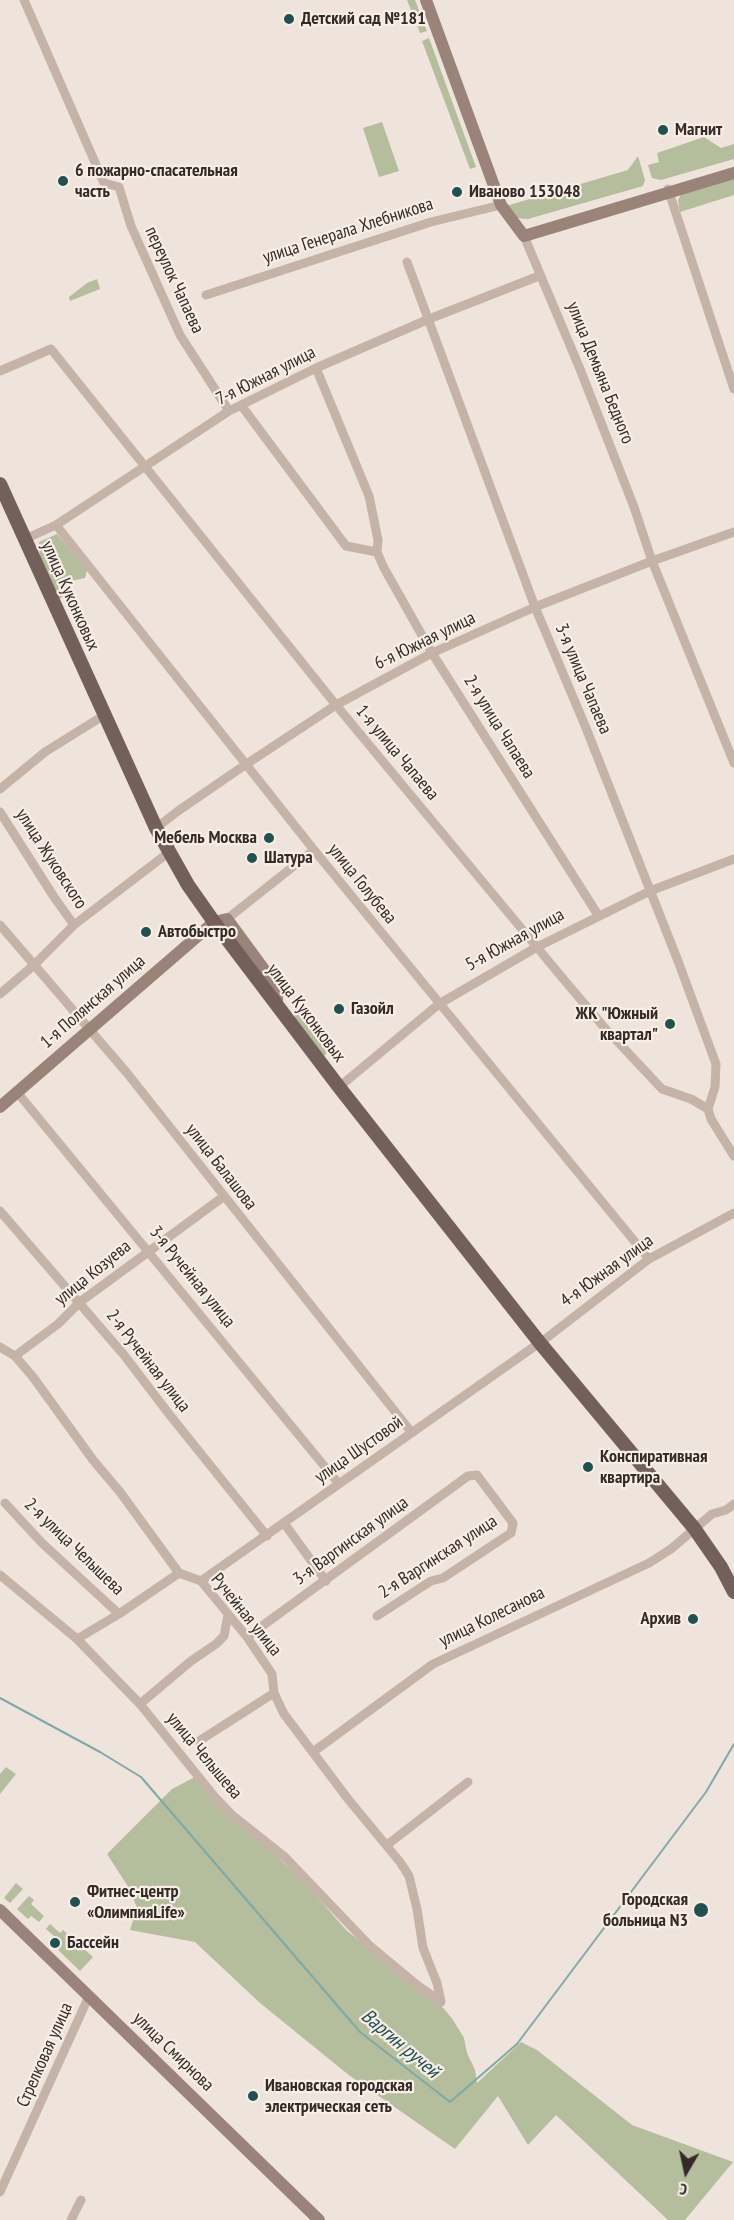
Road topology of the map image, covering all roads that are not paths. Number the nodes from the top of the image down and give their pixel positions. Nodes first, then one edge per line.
1 (24, 0) edge
2 (426, 0) edge
3 (734, 167) edge
4 (734, 173) edge
5 (668, 190) junction
6 (501, 205) junction
7 (522, 233) junction
8 (407, 262) dead end
9 (539, 276) junction
10 (206, 295) dead end
11 (429, 319) junction
12 (316, 368) junction
13 (0, 371) edge
14 (734, 389) edge
15 (241, 405) junction
16 (229, 411) junction
17 (145, 465) junction
18 (0, 484) edge
19 (0, 500) edge
20 (56, 525) junction
21 (734, 532) edge
22 (25, 539) junction
23 (377, 552) junction
24 (652, 561) junction
25 (535, 607) junction
26 (432, 652) junction
27 (336, 705) junction
28 (98, 719) junction
29 (734, 763) edge
30 (245, 765) junction
31 (0, 789) edge
32 (0, 812) edge
33 (156, 828) junction
34 (314, 850) junction
35 (164, 856) junction
36 (734, 859) edge
37 (650, 891) junction
38 (598, 915) junction
39 (217, 922) junction
40 (0, 925) edge
41 (75, 925) junction
42 (537, 947) junction
43 (34, 965) junction
44 (0, 994) edge
45 (439, 1004) junction
46 (89, 1029) junction
47 (338, 1088) junction
48 (17, 1092) junction
49 (0, 1107) edge
50 (708, 1109) junction
51 (734, 1156) edge
52 (223, 1197) junction
53 (0, 1211) edge
54 (734, 1213) edge
55 (148, 1250) junction
56 (649, 1259) junction
57 (80, 1302) junction
58 (538, 1345) junction
59 (0, 1347) edge
60 (15, 1356) junction
61 (412, 1433) junction
62 (477, 1475) joint
63 (339, 1484) junction
64 (5, 1503) dead end
65 (734, 1504) edge
66 (284, 1523) junction
67 (694, 1528) junction
68 (267, 1536) junction
69 (180, 1573) junction
70 (0, 1575) edge
71 (201, 1581) junction
72 (326, 1581) junction
73 (734, 1592) edge
74 (119, 1614) junction
75 (228, 1615) junction
76 (377, 1616) dead end
77 (247, 1637) junction
78 (77, 1639) junction
79 (274, 1693) junction
80 (140, 1704) junction
81 (199, 1741) dead end
82 (313, 1752) junction
83 (468, 1782) dead end
84 (387, 1845) junction
85 (0, 1910) edge
86 (89, 1996) junction
87 (441, 2002) joint
88 (0, 2192) edge
89 (81, 2200) dead end
90 (317, 2219) edge
91 (71, 2220) edge

1 - 16 street, переулок Чапаева
2 - 6 street, улица Демьяна Бедного
3 - 5 street
4 - 5 street
5 - 7 street
5 - 14 street
6 - 7 street, улица Демьяна Бедного
6 - 10 street, улица Генерала Хлебникова
7 - 9 street, улица Демьяна Бедного
8 - 11 street, 3-я улица Чапаева
9 - 11 street, 7-я Южная улица
9 - 24 street, улица Демьяна Бедного
11 - 12 street, 7-я Южная улица
11 - 25 street, 3-я улица Чапаева
12 - 15 street, 7-я Южная улица
12 - 23 street, 2-я улица Чапаева
13 - 17 street, 1-я улица Чапаева
15 - 16 street, 7-я Южная улица
15 - 23 street
16 - 17 street, 7-я Южная улица
17 - 20 street, 7-я Южная улица
17 - 27 street, 1-я улица Чапаева
18 - 22 main road, улица Куконковых
19 - 28 main road, улица Куконковых
20 - 22 street, 7-я Южная улица
20 - 30 street, улица Голубева
21 - 24 street, 6-я Южная улица
22 - 33 main road, улица Куконковых
23 - 26 street, 2-я улица Чапаева
24 - 25 street, 6-я Южная улица
24 - 29 street, улица Демьяна Бедного
25 - 26 street, 6-я Южная улица
25 - 37 street, 3-я улица Чапаева
26 - 27 street, 6-я Южная улица
26 - 38 street, 2-я улица Чапаева
27 - 30 street, 6-я Южная улица
27 - 42 street, 1-я улица Чапаева
28 - 31 street
28 - 35 main road, улица Куконковых
30 - 33 street, 6-я Южная улица
30 - 34 street, улица Голубева
32 - 41 street, улица Жуковского
33 - 39 main road, улица Куконковых
34 - 39 street
34 - 45 street, улица Голубева
35 - 39 main road, улица Куконковых
35 - 41 street
36 - 37 street, 5-я Южная улица
37 - 38 street, 5-я Южная улица
37 - 50 street, 3-я улица Чапаева
38 - 42 street, 5-я Южная улица
39 - 46 street, 1-я Полянская улица
39 - 47 main road, улица Куконковых
39 - 47 main road, улица Куконковых
40 - 43 street, улица Балашова
41 - 43 street
42 - 45 street, 5-я Южная улица
42 - 50 street, 1-я улица Чапаева
43 - 44 street
43 - 46 street, улица Балашова
45 - 47 street, 5-я Южная улица
45 - 56 street, улица Голубева
46 - 48 street, 1-я Полянская улица
46 - 52 street, улица Балашова
47 - 58 main road, улица Куконковых
48 - 49 street, 1-я Полянская улица
48 - 55 street, 3-я Ручейная улица
50 - 51 street
52 - 55 street, улица Козуева
52 - 61 street, улица Балашова
53 - 57 street, 2-я Ручейная улица
54 - 56 street, 4-я Южная улица
55 - 57 street, улица Козуева
55 - 63 street, 3-я Ручейная улица
56 - 58 street, 4-я Южная улица
57 - 60 street, улица Козуева
57 - 68 street, 2-я Ручейная улица
58 - 61 street, улица Шустовой
58 - 67 main road, улица Куконковых
59 - 60 street
60 - 69 street
61 - 63 street, улица Шустовой
62 - 72 street, 3-я Варгинская улица
62 - 76 street, 2-я Варгинская улица
63 - 66 street, улица Шустовой
64 - 74 street, 2-я улица Челышева
65 - 67 street, улица Колесанова
66 - 68 street, улица Шустовой
66 - 72 street
67 - 73 main road, улица Куконковых
67 - 82 street, улица Колесанова
68 - 71 street, улица Шустовой
69 - 71 street, Ручейная улица
69 - 74 street
70 - 78 street, улица Челышева
71 - 75 street, Ручейная улица
72 - 77 street, 3-я Варгинская улица
74 - 78 street
75 - 77 street, Ручейная улица
75 - 80 street
77 - 79 street, Ручейная улица
78 - 80 street, улица Челышева
79 - 81 street
79 - 82 street, Ручейная улица
80 - 87 street, улица Челышева
82 - 84 street, Ручейная улица
83 - 84 street
84 - 87 street, Ручейная улица
85 - 86 street, улица Смирнова
86 - 88 street, Стрелковая улица
86 - 90 street, улица Смирнова
89 - 91 street

